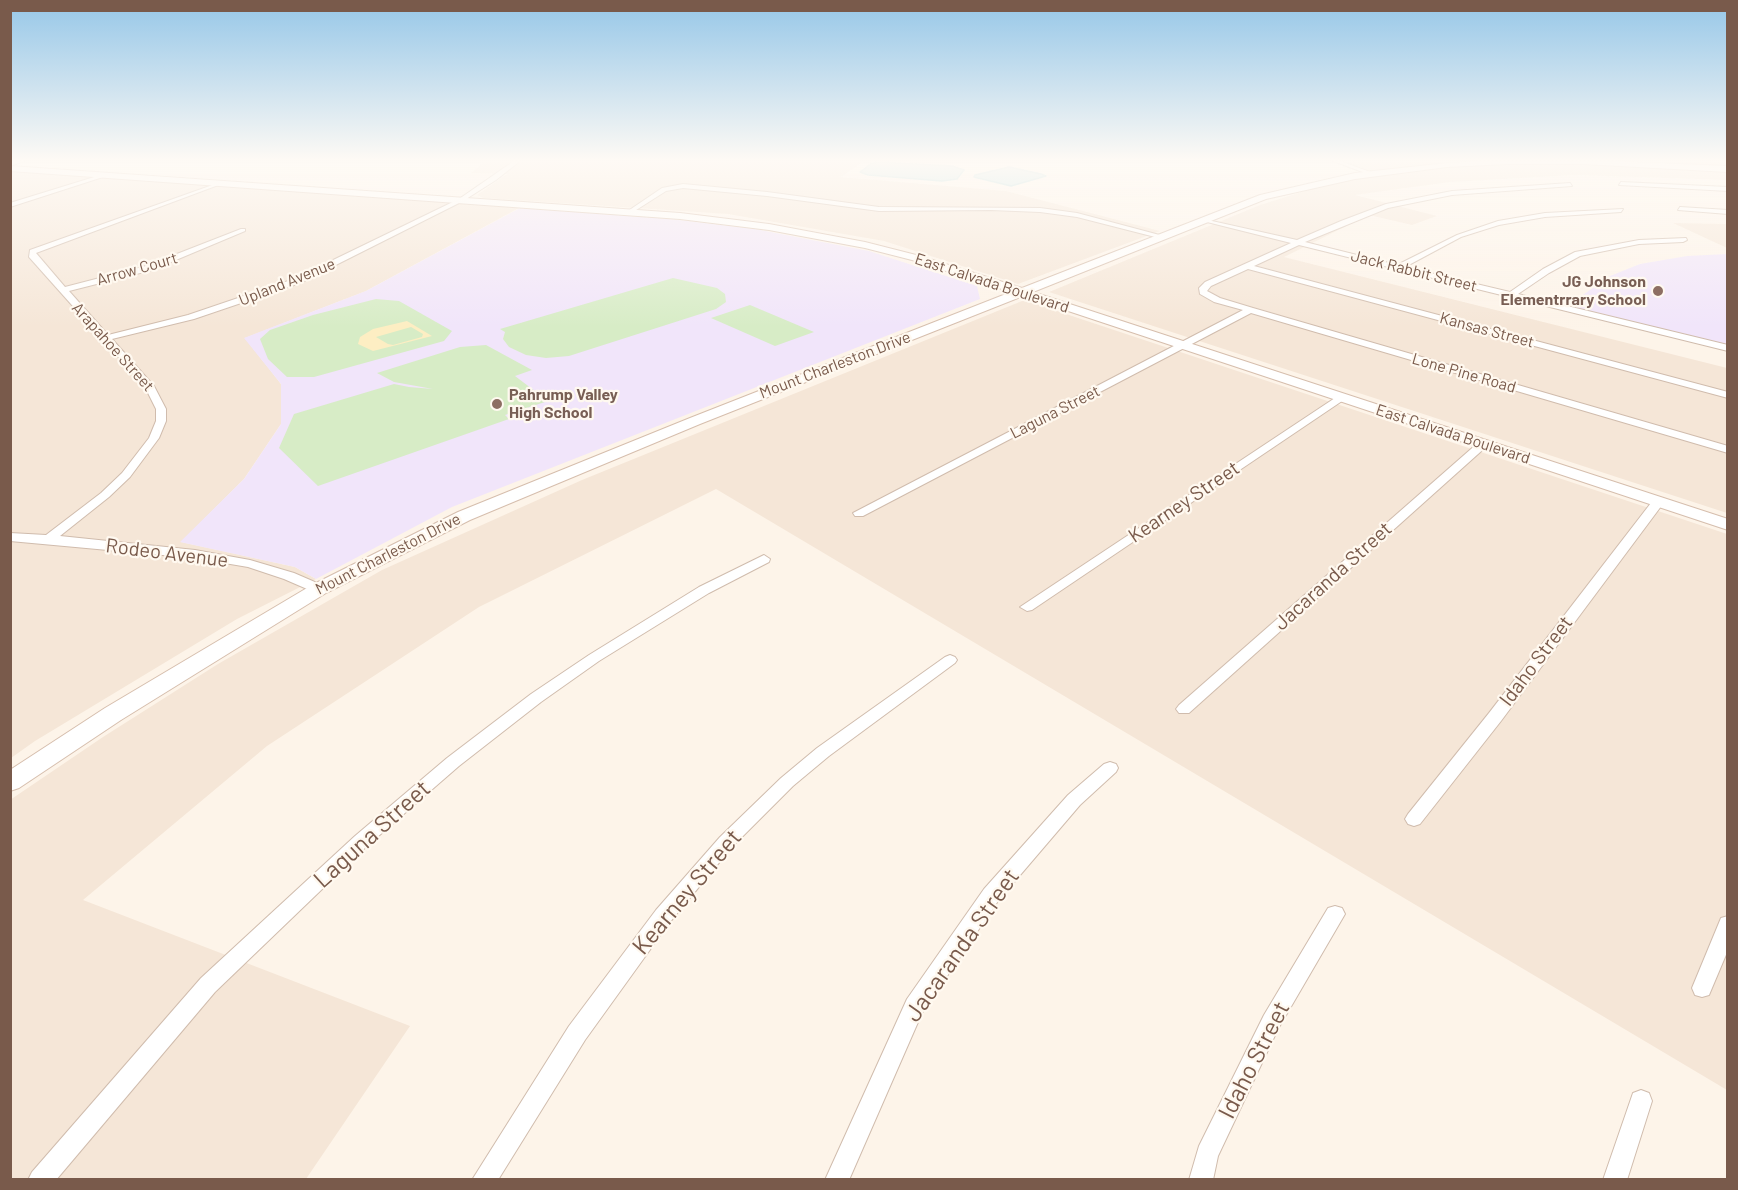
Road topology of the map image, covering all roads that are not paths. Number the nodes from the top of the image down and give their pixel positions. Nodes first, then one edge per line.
1 (129, 217) edge
2 (428, 217) edge
3 (682, 217) edge
4 (1083, 217) edge
5 (1214, 217) edge
6 (1357, 217) edge
7 (1538, 217) edge
8 (1205, 220) junction
9 (243, 230) dead end
10 (1162, 237) junction
11 (1683, 240) dead end
12 (1297, 243) junction
13 (1247, 266) junction
14 (1398, 267) junction
15 (63, 290) junction
16 (1023, 292) junction
17 (1511, 295) junction
18 (1250, 310) junction
19 (107, 338) junction
20 (1183, 345) junction
21 (1728, 348) edge
22 (1728, 395) edge
23 (1341, 397) junction
24 (1483, 444) junction
25 (1728, 450) edge
26 (1658, 502) junction
27 (860, 513) dead end
28 (1728, 525) edge
29 (10, 537) edge
30 (49, 539) junction
31 (764, 560) dead end
32 (318, 589) junction
33 (1027, 607) dead end
34 (950, 660) dead end
35 (1184, 709) dead end
36 (1110, 768) dead end
37 (12, 779) edge
38 (1413, 819) dead end
39 (1335, 914) dead end
40 (1728, 924) edge
41 (1702, 988) dead end
42 (1641, 1101) dead end
43 (40, 1179) edge
44 (484, 1179) edge
45 (837, 1179) edge
46 (1202, 1179) edge
47 (1614, 1179) edge

1 - 15 street, Arapahoe Street
2 - 19 street, Upland Avenue
3 - 16 street, East Calvada Boulevard
4 - 10 street
5 - 8 street, Mount Charleston Drive
6 - 12 street
7 - 14 street
8 - 10 street, Mount Charleston Drive
8 - 12 street, Jack Rabbit Street
9 - 15 street, Arrow Court
10 - 16 street, Mount Charleston Drive
11 - 17 street
12 - 13 street
12 - 14 street, Jack Rabbit Street
13 - 18 street, Lone Pine Road
13 - 22 street, Kansas Street
14 - 17 street, Jack Rabbit Street
15 - 19 street, Arapahoe Street
16 - 20 street, East Calvada Boulevard
16 - 32 street, Mount Charleston Drive
17 - 21 street, Jack Rabbit Street
18 - 20 street, Laguna Street
18 - 25 street, Lone Pine Road
19 - 30 street, Arapahoe Street
20 - 23 street, East Calvada Boulevard
20 - 27 street, Laguna Street
23 - 24 street, East Calvada Boulevard
23 - 33 street, Kearney Street
24 - 26 street, East Calvada Boulevard
24 - 35 street, Jacaranda Street
26 - 28 street, East Calvada Boulevard
26 - 38 street, Idaho Street
29 - 30 street, Rodeo Avenue
30 - 32 street, Rodeo Avenue
31 - 43 street, Laguna Street
32 - 37 street, Mount Charleston Drive
34 - 44 street, Kearney Street
36 - 45 street, Jacaranda Street
39 - 46 street, Idaho Street
40 - 41 street
42 - 47 street

